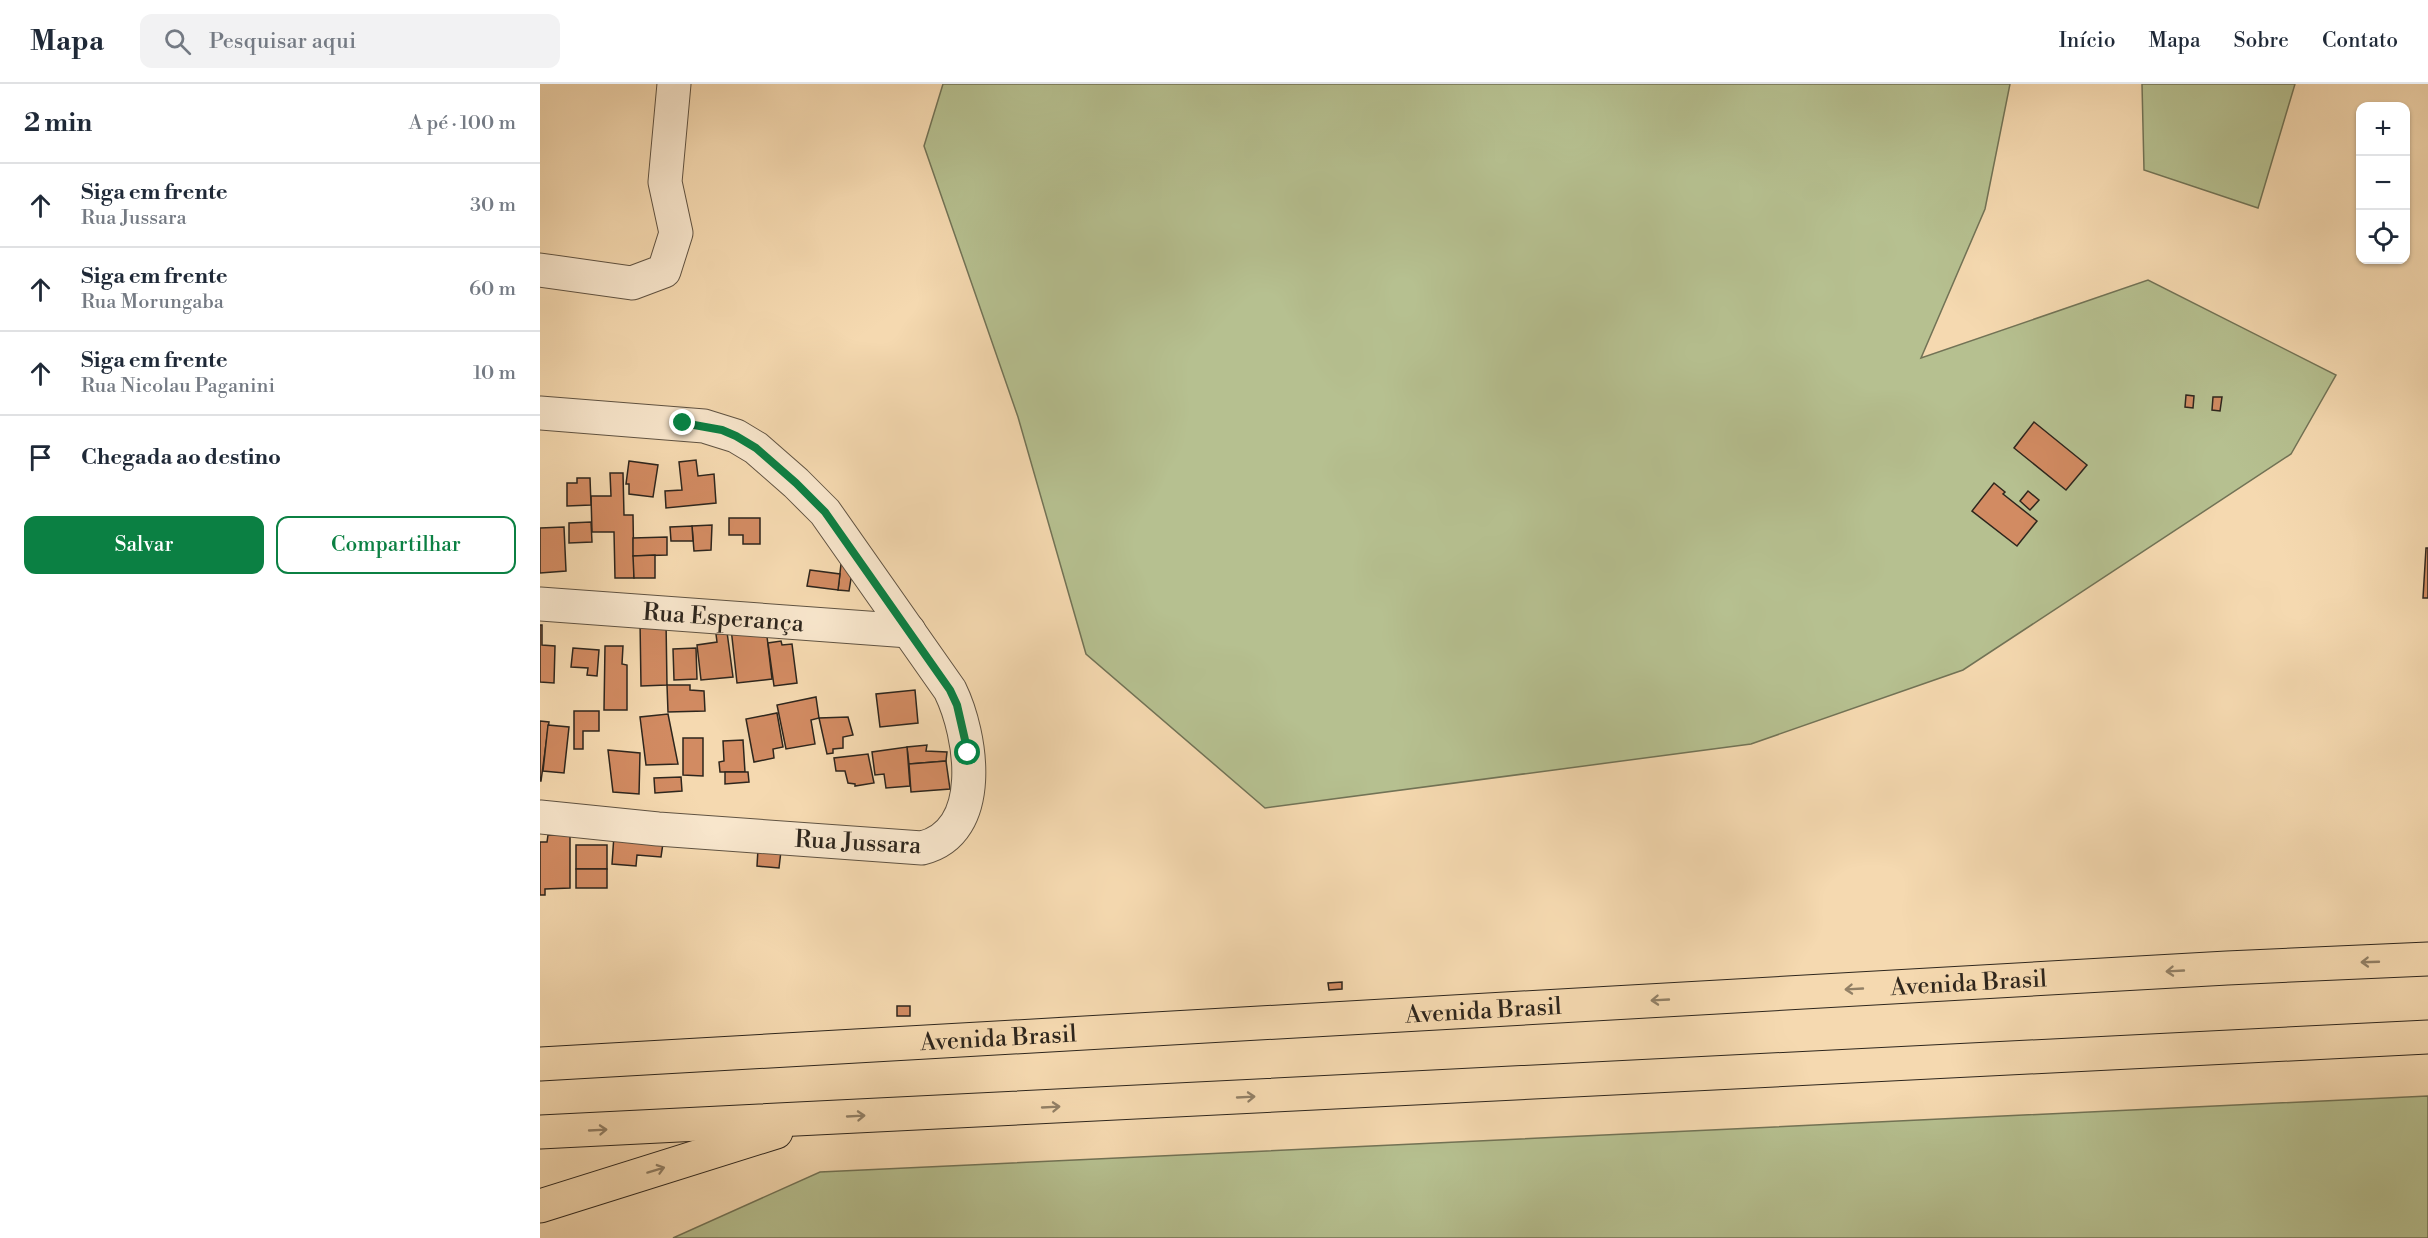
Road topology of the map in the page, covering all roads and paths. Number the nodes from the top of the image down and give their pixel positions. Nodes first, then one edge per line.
1 (674, 84) edge
2 (540, 270) edge
3 (540, 413) edge
4 (540, 604) edge
5 (909, 631) junction
6 (540, 817) edge
7 (2428, 959) edge
8 (2428, 1036) edge
9 (540, 1064) edge
10 (821, 1118) junction
11 (540, 1132) edge
12 (540, 1206) edge

1 - 2 street
3 - 5 street
4 - 5 street, Rua Esperança
5 - 6 street, Rua Jussara
7 -> 9 highway, Avenida Brasil
10 -> 8 highway
11 -> 10 highway
12 -> 10 highway

